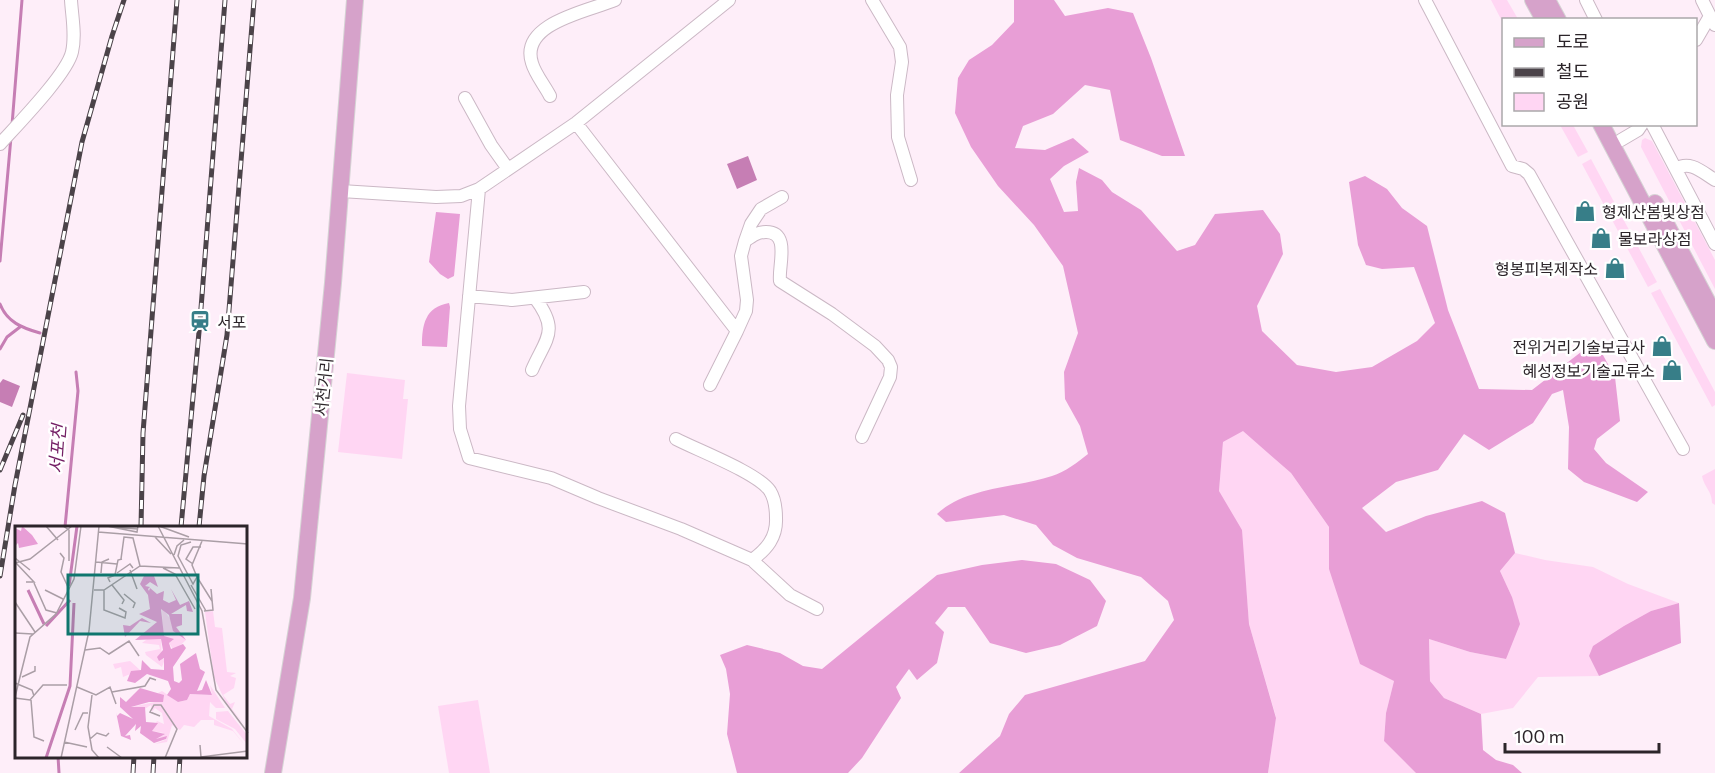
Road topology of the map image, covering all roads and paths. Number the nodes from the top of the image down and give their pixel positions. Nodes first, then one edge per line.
1 (70, 0) edge
2 (355, 0) edge
3 (615, 0) edge
4 (729, 0) edge
5 (872, 0) edge
6 (1425, 0) edge
7 (1533, 0) edge
8 (1547, 0) edge
9 (1586, 0) edge
10 (1702, 0) edge
11 (1543, 18) edge
12 (1557, 18) edge
13 (1595, 18) edge
14 (1713, 21) edge
15 (1697, 38) edge
16 (550, 96) dead end
17 (465, 98) dead end
18 (576, 123) junction
19 (1602, 126) edge
20 (1641, 126) edge
21 (1653, 126) edge
22 (1617, 132) edge
23 (1, 144) edge
24 (508, 169) junction
25 (1676, 169) junction
26 (911, 180) dead end
27 (1715, 180) edge
28 (479, 189) junction
29 (341, 191) junction
30 (782, 197) dead end
31 (745, 241) junction
32 (1715, 244) edge
33 (584, 292) dead end
34 (469, 296) junction
35 (535, 298) junction
36 (1715, 316) edge
37 (736, 331) junction
38 (1715, 341) edge
39 (532, 370) dead end
40 (710, 385) dead end
41 (862, 437) dead end
42 (676, 439) dead end
43 (1683, 449) dead end
44 (752, 560) junction
45 (817, 609) dead end
46 (273, 773) edge

1 - 23 street
2 - 29 main road, 서천거리
3 - 16 street
4 - 18 street
5 - 26 street
6 - 43 street
7 - 11 main road
8 - 12 main road
9 - 13 street
10 - 14 street
14 - 15 street
17 - 24 street
18 - 24 street
18 - 37 street
19 - 38 main road
20 - 22 street
21 - 25 street
22 - 36 main road
24 - 28 street
25 - 27 street
25 - 32 street
28 - 29 street
28 - 34 street
29 - 46 main road, 서천거리
30 - 31 street
31 - 37 street
31 - 41 street
33 - 35 street
34 - 35 street
34 - 44 street
35 - 39 street
37 - 40 street
42 - 44 street
44 - 45 street

